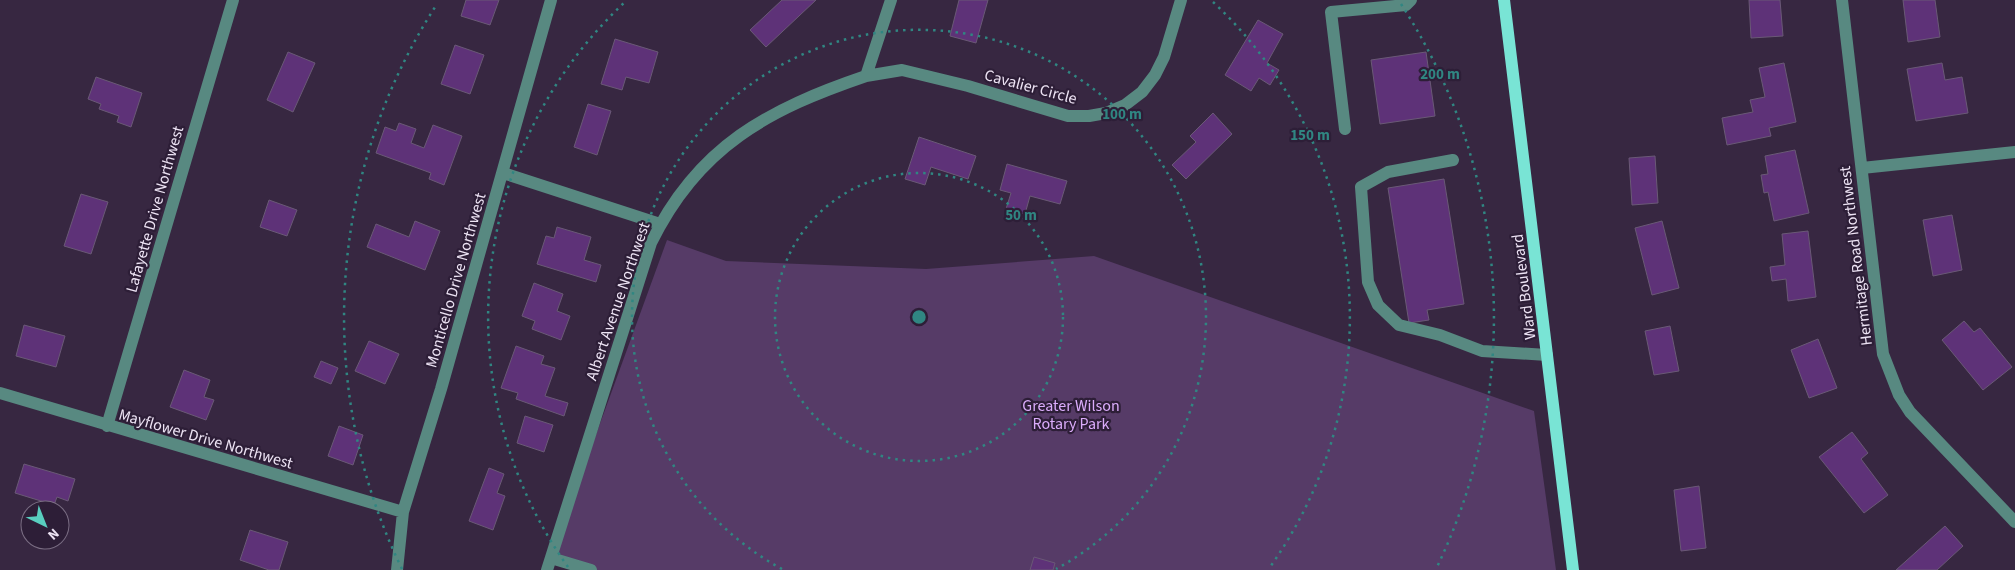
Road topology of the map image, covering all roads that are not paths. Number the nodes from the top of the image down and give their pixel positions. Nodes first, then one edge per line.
1 (233, 0) edge
2 (551, 0) edge
3 (891, 0) edge
4 (1181, 0) edge
5 (1411, 0) edge
6 (1504, 0) edge
7 (1842, 0) edge
8 (866, 76) junction
9 (1346, 129) dead end
10 (2015, 152) edge
11 (1453, 160) dead end
12 (1862, 168) junction
13 (503, 172) junction
14 (660, 224) junction
15 (1547, 355) junction
16 (0, 393) edge
17 (107, 426) junction
18 (403, 512) junction
19 (2015, 522) edge
20 (549, 564) edge
21 (397, 570) edge
22 (591, 570) edge
23 (1573, 570) edge

1 - 17 street, Lafayette Drive Northwest
2 - 13 street, Monticello Drive Northwest
3 - 8 street
4 - 8 street, Cavalier Circle
5 - 9 street
6 - 15 main road, Ward Boulevard
7 - 12 street, Hermitage Road Northwest
8 - 14 street, Albert Avenue Northwest
10 - 12 street
11 - 15 street
12 - 19 street, Hermitage Road Northwest
13 - 14 street
13 - 18 street, Monticello Drive Northwest
14 - 20 street, Albert Avenue Northwest
15 - 23 main road, Ward Boulevard
16 - 17 street, Mayflower Drive Northwest
17 - 18 street, Mayflower Drive Northwest
18 - 21 street, Monticello Drive Northwest
20 - 22 street

